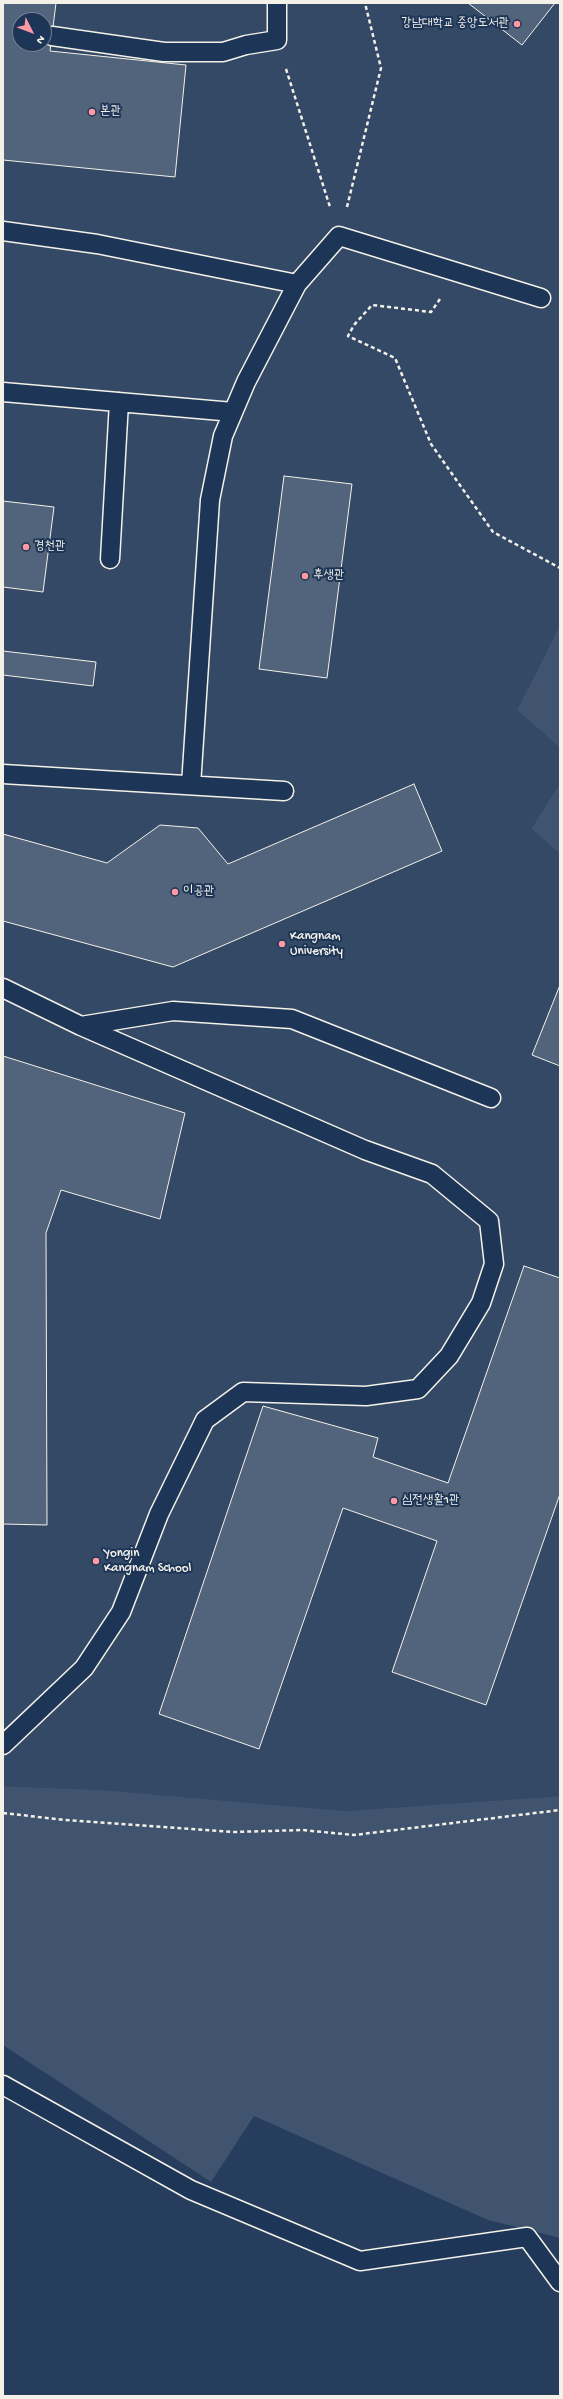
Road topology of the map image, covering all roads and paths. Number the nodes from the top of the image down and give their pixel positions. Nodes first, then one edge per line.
1 (277, 3) edge
2 (364, 3) edge
3 (52, 36) dead end
4 (277, 40) junction
5 (3, 231) edge
6 (339, 236) junction
7 (457, 274) junction
8 (297, 284) junction
9 (541, 298) dead end
10 (3, 392) edge
11 (119, 402) junction
12 (233, 412) junction
13 (110, 559) dead end
14 (560, 568) edge
15 (3, 774) edge
16 (191, 785) junction
17 (284, 791) dead end
18 (3, 988) edge
19 (81, 1026) junction
20 (491, 1098) dead end
21 (3, 1745) edge
22 (560, 1810) edge
23 (3, 1813) edge
24 (3, 2085) edge
25 (560, 2282) edge

1 - 4 lane
2 - 6 path
3 - 4 lane
4 - 6 path
5 - 8 lane
6 - 7 lane
6 - 8 lane
7 - 9 lane
7 - 14 path
8 - 12 lane
10 - 11 lane
11 - 12 lane
11 - 13 lane
12 - 16 lane
15 - 16 lane
16 - 17 lane
18 - 19 lane
19 - 20 lane
19 - 21 lane
22 - 23 path
24 - 25 lane

